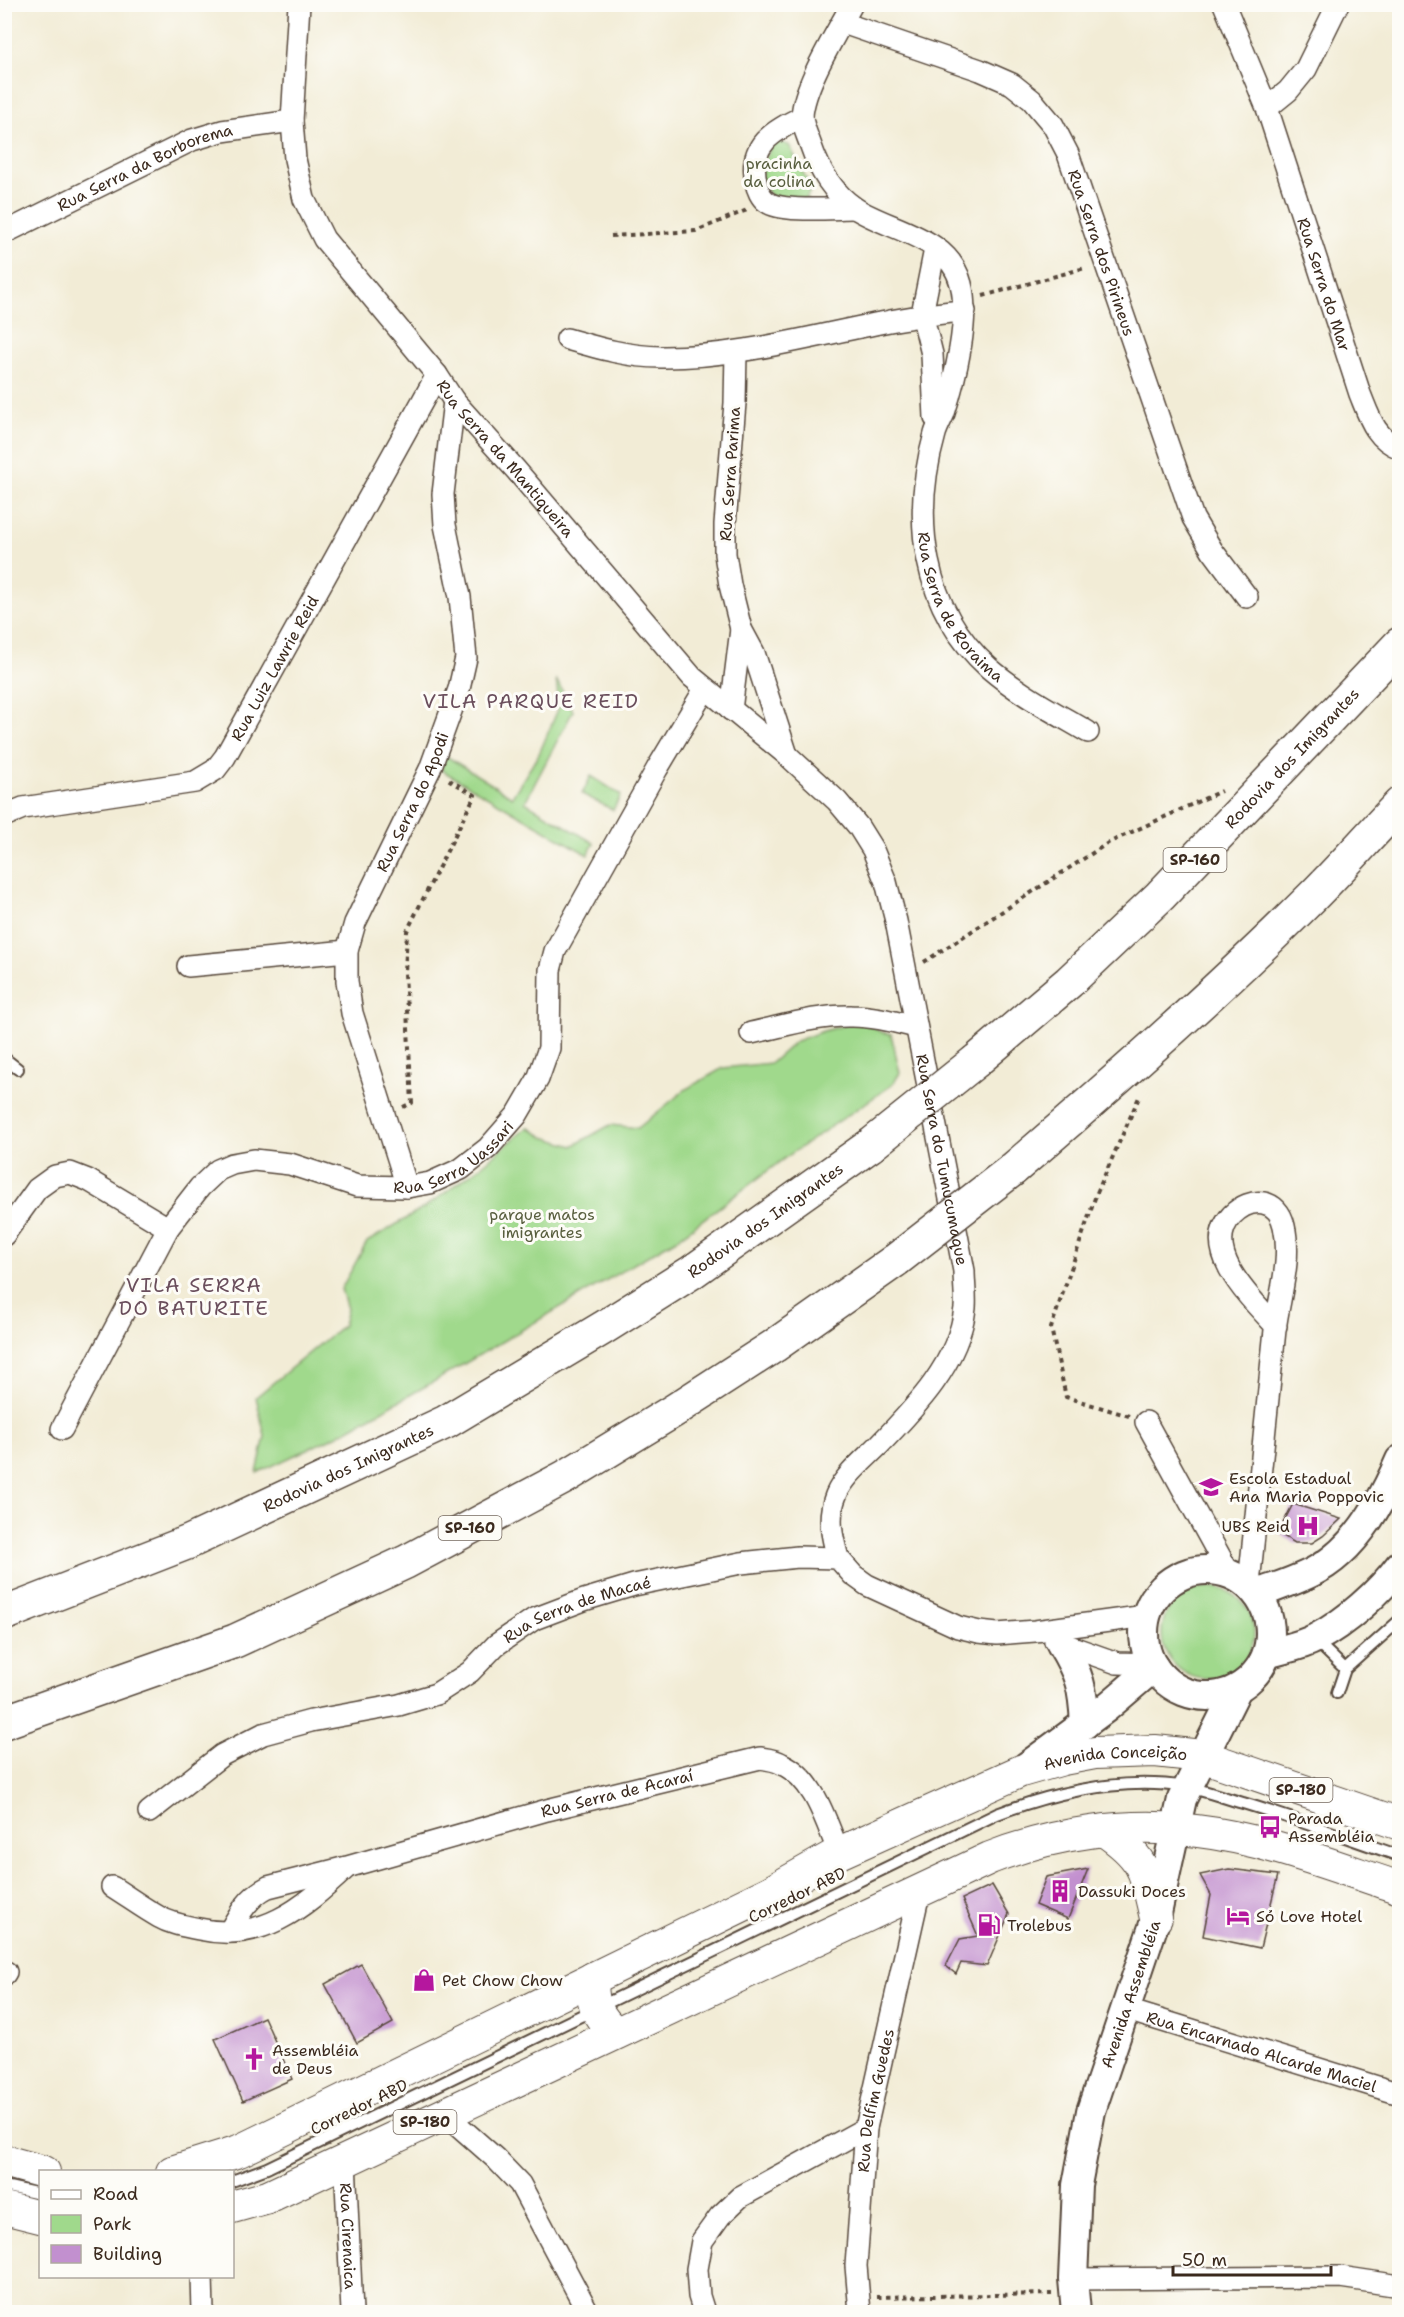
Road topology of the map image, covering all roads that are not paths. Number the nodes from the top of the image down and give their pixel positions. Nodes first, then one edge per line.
1 (298, 4) edge
2 (1224, 4) edge
3 (1338, 4) edge
4 (847, 14) edge
5 (1267, 108) junction
6 (802, 117) junction
7 (292, 121) junction
8 (855, 208) junction
9 (4, 232) edge
10 (935, 249) junction
11 (965, 306) junction
12 (922, 314) junction
13 (567, 339) dead end
14 (736, 352) junction
15 (437, 375) junction
16 (454, 400) junction
17 (935, 434) junction
18 (1400, 448) edge
19 (1247, 597) dead end
20 (741, 629) junction
21 (1400, 644) edge
22 (705, 689) junction
23 (731, 710) junction
24 (1088, 732) dead end
25 (787, 755) junction
26 (1400, 804) edge
27 (4, 816) edge
28 (346, 951) junction
29 (189, 966) dead end
30 (916, 1027) junction
31 (751, 1033) dead end
32 (4, 1058) edge
33 (18, 1069) dead end
34 (407, 1187) junction
35 (168, 1228) junction
36 (4, 1235) edge
37 (1276, 1326) junction
38 (1146, 1422) road end
39 (62, 1429) dead end
40 (1400, 1460) edge
41 (838, 1558) junction
42 (1400, 1565) edge
43 (1245, 1584) junction
44 (4, 1614) edge
45 (1146, 1616) junction
46 (1400, 1620) edge
47 (1035, 1631) junction
48 (1314, 1640) junction
49 (1061, 1644) junction
50 (1267, 1654) junction
51 (1153, 1666) junction
52 (1344, 1669) junction
53 (1237, 1689) junction
54 (1337, 1693) dead end
55 (4, 1722) edge
56 (1084, 1724) junction
57 (1202, 1755) junction
58 (1021, 1771) junction
59 (1186, 1787) junction
60 (149, 1812) dead end
61 (1400, 1824) edge
62 (1174, 1829) junction
63 (1105, 1831) junction
64 (839, 1852) junction
65 (1400, 1856) edge
66 (347, 1867) junction
67 (112, 1887) dead end
68 (1400, 1888) edge
69 (919, 1893) junction
70 (1156, 1918) junction
71 (229, 1932) junction
72 (593, 1978) junction
73 (596, 2009) junction
74 (1124, 2009) junction
75 (616, 2033) junction
76 (1400, 2094) edge
77 (444, 2113) junction
78 (866, 2128) junction
79 (4, 2161) edge
80 (345, 2161) junction
81 (178, 2170) edge
82 (39, 2171) edge
83 (234, 2180) edge
84 (4, 2186) edge
85 (39, 2194) edge
86 (234, 2206) edge
87 (4, 2208) edge
88 (39, 2217) edge
89 (202, 2278) edge
90 (1400, 2286) edge
91 (1074, 2295) edge
92 (859, 2305) edge
93 (203, 2313) edge
94 (352, 2313) edge
95 (588, 2313) edge
96 (704, 2313) edge

1 - 7 street, Rua Serra da Mantiqueira
2 - 5 street, Rua Serra do Mar
3 - 5 street
4 - 6 street
4 - 19 street, Rua Serra dos Pirineus
5 - 18 street, Rua Serra do Mar
6 - 8 street
6 - 8 street
7 - 9 street, Rua Serra da Borborema
7 - 15 street, Rua Serra da Mantiqueira
8 - 10 street
10 - 11 street
10 - 12 street
11 - 12 street
11 - 17 street, Rua Serra de Roraima
12 - 14 street
12 - 17 street, Rua Serra de Roraima
13 - 14 street
14 - 20 street, Rua Serra Parima
15 - 16 street, Rua Serra da Mantiqueira
15 - 27 street, Rua Luiz Lawrie Reid
16 - 22 street, Rua Serra da Mantiqueira
16 - 28 street, Rua Serra do Apodi
17 - 24 street, Rua Serra de Roraima
20 - 23 street, Rua Serra Parima
20 - 25 street, Rua Serra Parima
21 - 44 highway, Rodovia dos Imigrantes / SP-160, bridge
22 - 23 street, Rua Serra da Mantiqueira
22 - 34 street, Rua Serra Uassari
23 - 25 street, Rua Serra da Mantiqueira
25 - 30 street, Rua Serra do Tumucumaque
26 - 55 highway, SP-160, bridge
28 - 29 street
28 - 34 street, Rua Serra do Apodi
30 - 31 street
30 - 41 street, Rua Serra do Tumucumaque
32 - 33 lane
34 - 35 street, Rua Serra Uassari
35 - 36 street
35 - 39 street, Rua Serra Uassari
37 - 37 street
37 - 43 street
38 - 43 street
40 - 43 street
41 - 47 street
41 - 60 street, Rua Serra de Macaé
42 - 48 street
43 - 45 street
43 - 50 street
45 - 47 street
45 - 51 street
46 - 52 lane
47 - 49 street
48 - 50 street
48 - 52 lane
49 - 51 street
49 - 56 street
50 - 53 street
51 - 53 street
51 - 56 street
52 - 54 lane
53 - 57 street, Avenida Assembléia
56 - 58 street
57 - 58 main road, Avenida Conceição / SP-180
57 - 59 street, Avenida Assembléia
57 - 61 main road, Avenida Conceição / SP-180
58 - 64 main road, Avenida Conceição / SP-180
59 - 62 street, Avenida Assembléia
59 - 65 lane, Corredor ABD
59 - 73 lane, Corredor ABD
62 - 63 main road, SP-180
62 - 68 main road, SP-180
62 - 70 street, Avenida Assembléia
63 - 69 main road, SP-180
63 - 70 main road
64 - 66 street, Rua Serra de Acaraí
64 - 72 main road, SP-180
66 - 71 street, Rua Serra de Acaraí
66 - 71 street, Rua Serra de Acaraí
67 - 71 street, Rua Serra de Acaraí
69 - 75 main road, SP-180
69 - 78 street, Rua Delfim Guedes
70 - 74 street, Avenida Assembléia
72 - 73 main road
72 - 81 main road, SP-180
73 - 75 main road
73 - 83 lane, Corredor ABD
74 - 76 street, Rua Encarnado Alcarde Maciel
74 - 91 street, Avenida Assembléia
75 - 77 main road, SP-180
77 - 80 main road, SP-180
77 - 95 street
78 - 92 street, Rua Delfim Guedes
78 - 96 street
79 - 82 main road
80 - 86 main road, SP-180
80 - 94 street, Rua Cirenaica
84 - 85 lane
87 - 88 main road
89 - 93 street
90 - 91 street

